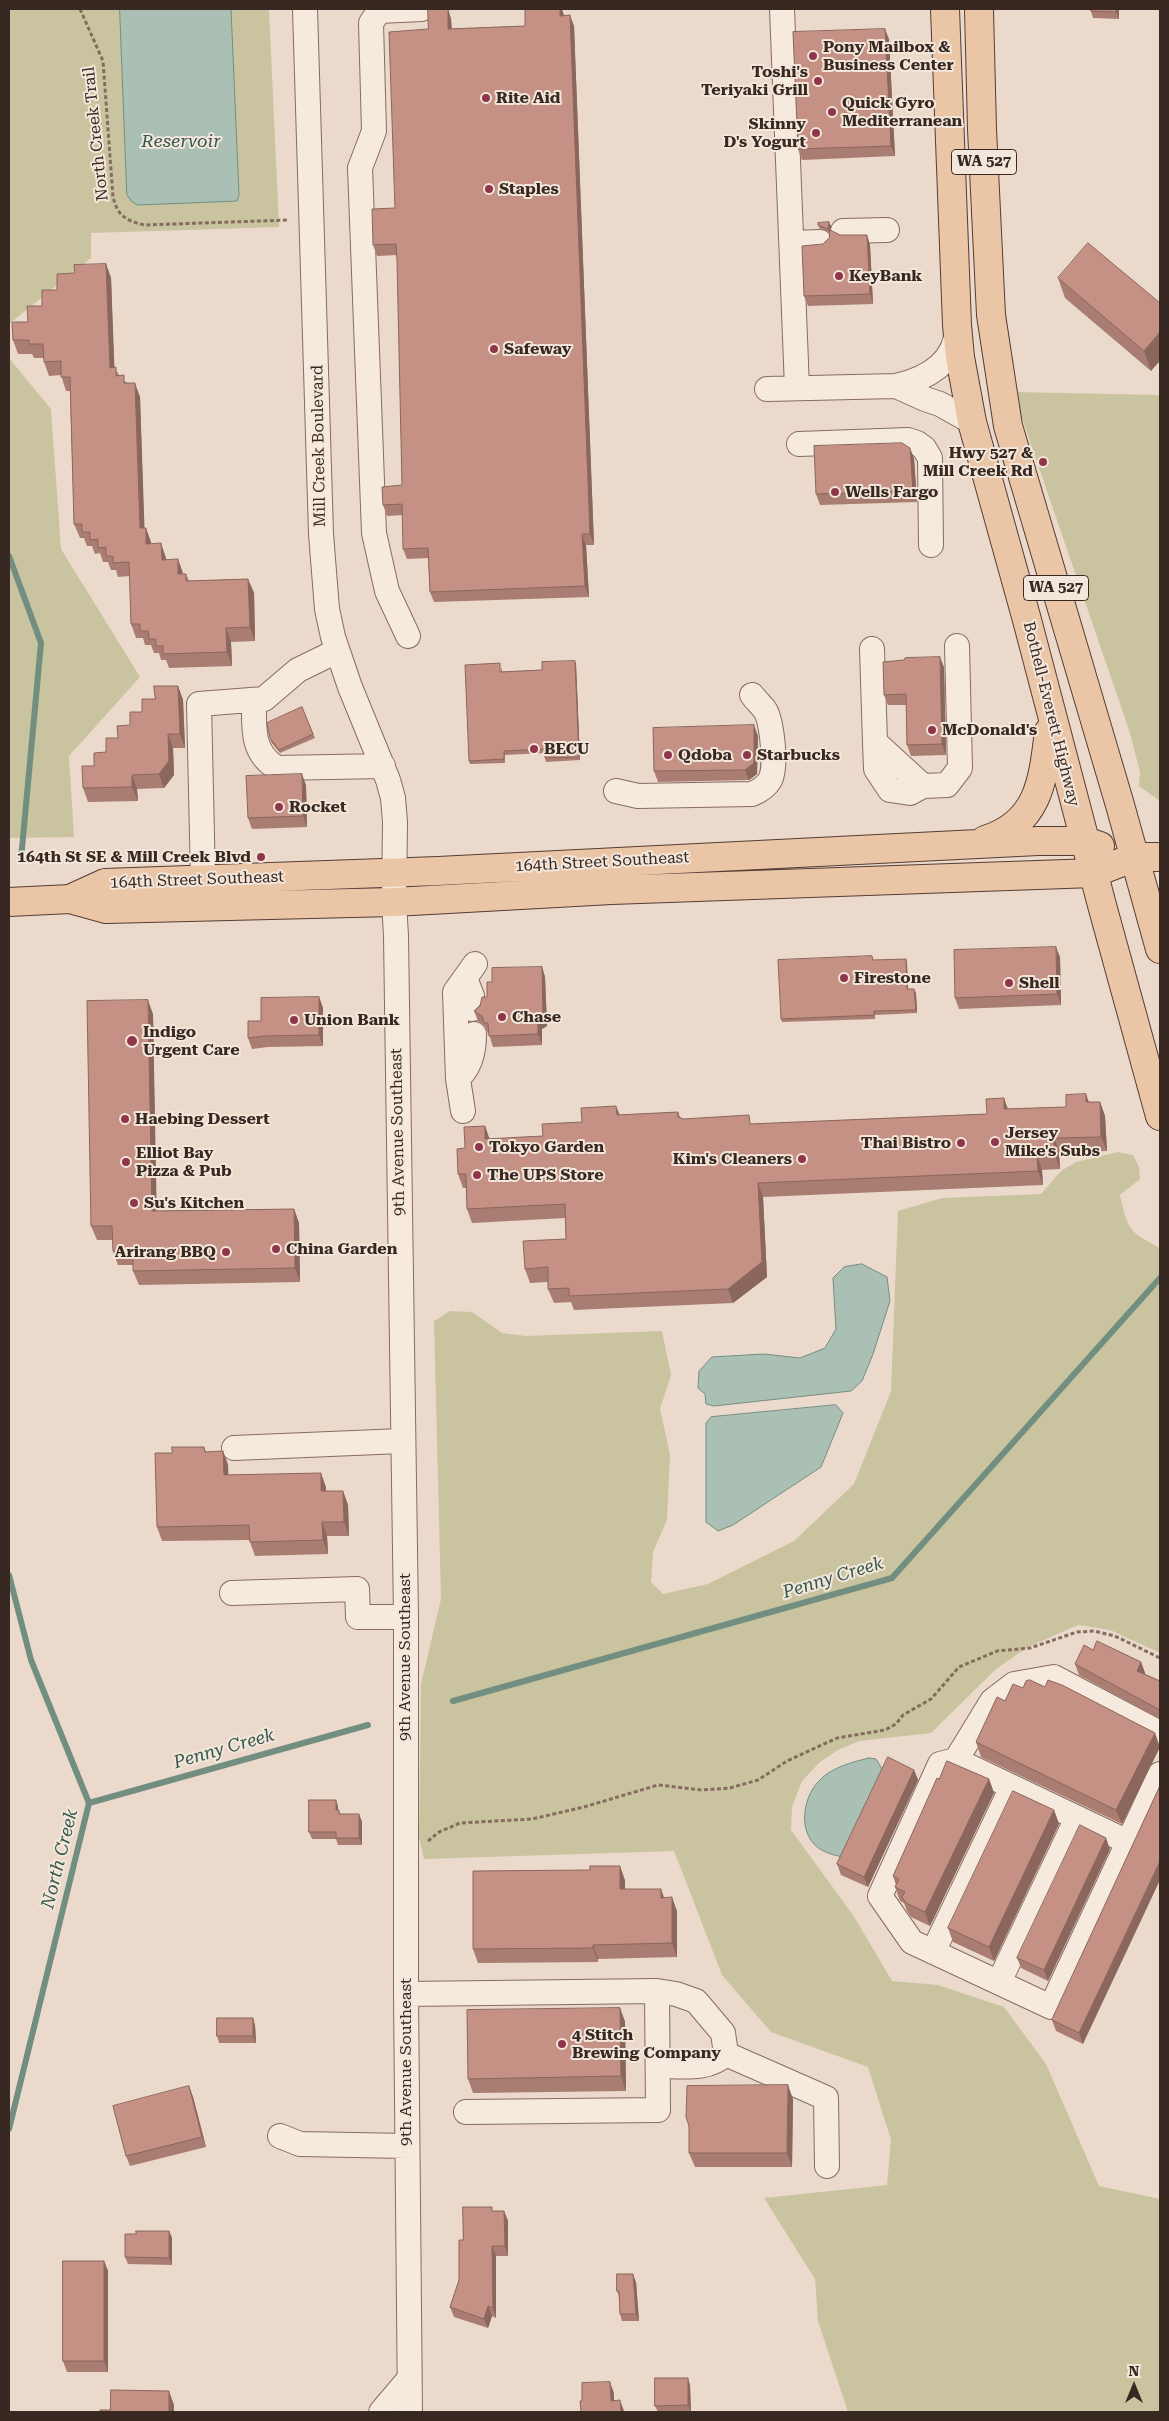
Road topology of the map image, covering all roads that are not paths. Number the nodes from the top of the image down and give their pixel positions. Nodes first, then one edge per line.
1 (305, 9) edge
2 (422, 9) edge
3 (782, 9) edge
4 (945, 9) edge
5 (963, 9) edge
6 (980, 9) edge
7 (982, 129) junction
8 (887, 235) dead end
9 (843, 236) edge
10 (820, 237) dead end
11 (792, 238) junction
12 (957, 325) junction
13 (896, 386) junction
14 (797, 388) junction
15 (767, 389) dead end
16 (972, 422) junction
17 (799, 444) dead end
18 (931, 546) dead end
19 (408, 636) dead end
20 (957, 646) dead end
21 (872, 649) dead end
22 (338, 651) junction
23 (752, 695) dead end
24 (254, 700) junction
25 (1051, 714) junction
26 (383, 766) junction
27 (616, 791) dead end
28 (1085, 841) junction
29 (960, 844) junction
30 (1147, 857) edge
31 (394, 872) junction
32 (1094, 873) junction
33 (203, 880) junction
34 (70, 899) junction
35 (9, 902) edge
36 (394, 902) junction
37 (1160, 949) edge
38 (472, 1009) dead end
39 (474, 1034) dead end
40 (458, 1079) junction
41 (463, 1111) dead end
42 (1160, 1116) edge
43 (402, 1441) junction
44 (234, 1448) dead end
45 (232, 1593) dead end
46 (406, 1617) junction
47 (1160, 1733) edge
48 (956, 1760) junction
49 (1160, 1774) edge
50 (1012, 1787) junction
51 (1077, 1818) junction
52 (1128, 1842) junction
53 (933, 1952) junction
54 (999, 1982) junction
55 (657, 1991) junction
56 (406, 1994) junction
57 (726, 2054) junction
58 (658, 2066) junction
59 (466, 2112) dead end
60 (280, 2136) dead end
61 (407, 2146) junction
62 (827, 2166) dead end
63 (409, 2379) junction
64 (381, 2412) edge
65 (410, 2412) edge

1 - 22 street, Mill Creek Boulevard
2 - 19 street
3 - 11 street
4 - 12 main road, Bothell-Everett Highway / WA 527
5 - 7 main road
6 - 7 main road, WA 527
7 - 30 main road, WA 527
8 - 9 street
10 - 11 street
11 - 14 street
12 - 13 street
12 - 16 main road, Bothell-Everett Highway / WA 527
13 - 14 street
13 - 16 street
14 - 15 street
16 - 25 main road, Bothell-Everett Highway / WA 527
17 - 18 street
20 - 21 street
22 - 24 street
22 - 26 street, Mill Creek Boulevard
23 - 27 street
24 - 26 street
24 - 33 street
25 - 28 main road, Bothell-Everett Highway / WA 527
25 - 29 main road
26 - 31 street, Mill Creek Boulevard
28 - 29 main road, 164th Street Southeast
28 - 30 main road, 164th Street Southeast
28 - 32 main road, Bothell-Everett Highway / WA 527
29 - 31 main road, 164th Street Southeast
30 - 32 main road, 164th Street Southeast
30 - 37 main road, WA 527
31 - 33 main road, 164th Street Southeast
31 - 36 street, 9th Avenue Southeast
32 - 36 main road, 164th Street Southeast
32 - 42 main road, Bothell-Everett Highway / WA 527
33 - 34 main road, 164th Street Southeast
34 - 35 main road, 164th Street Southeast
34 - 36 main road, 164th Street Southeast
36 - 43 street, 9th Avenue Southeast
38 - 40 street
39 - 40 street
40 - 41 street
43 - 44 street
43 - 46 street, 9th Avenue Southeast
45 - 46 street
46 - 56 street, 9th Avenue Southeast
47 - 48 street
48 - 50 street
48 - 53 street
49 - 52 street
50 - 51 street
50 - 53 street
51 - 52 street
51 - 54 street
52 - 54 street
53 - 54 street
55 - 56 street
55 - 57 street
55 - 58 street
56 - 61 street, 9th Avenue Southeast
57 - 58 street
57 - 62 street
58 - 59 street
60 - 61 street
61 - 63 street, 9th Avenue Southeast
63 - 64 street
63 - 65 street, 9th Avenue Southeast

